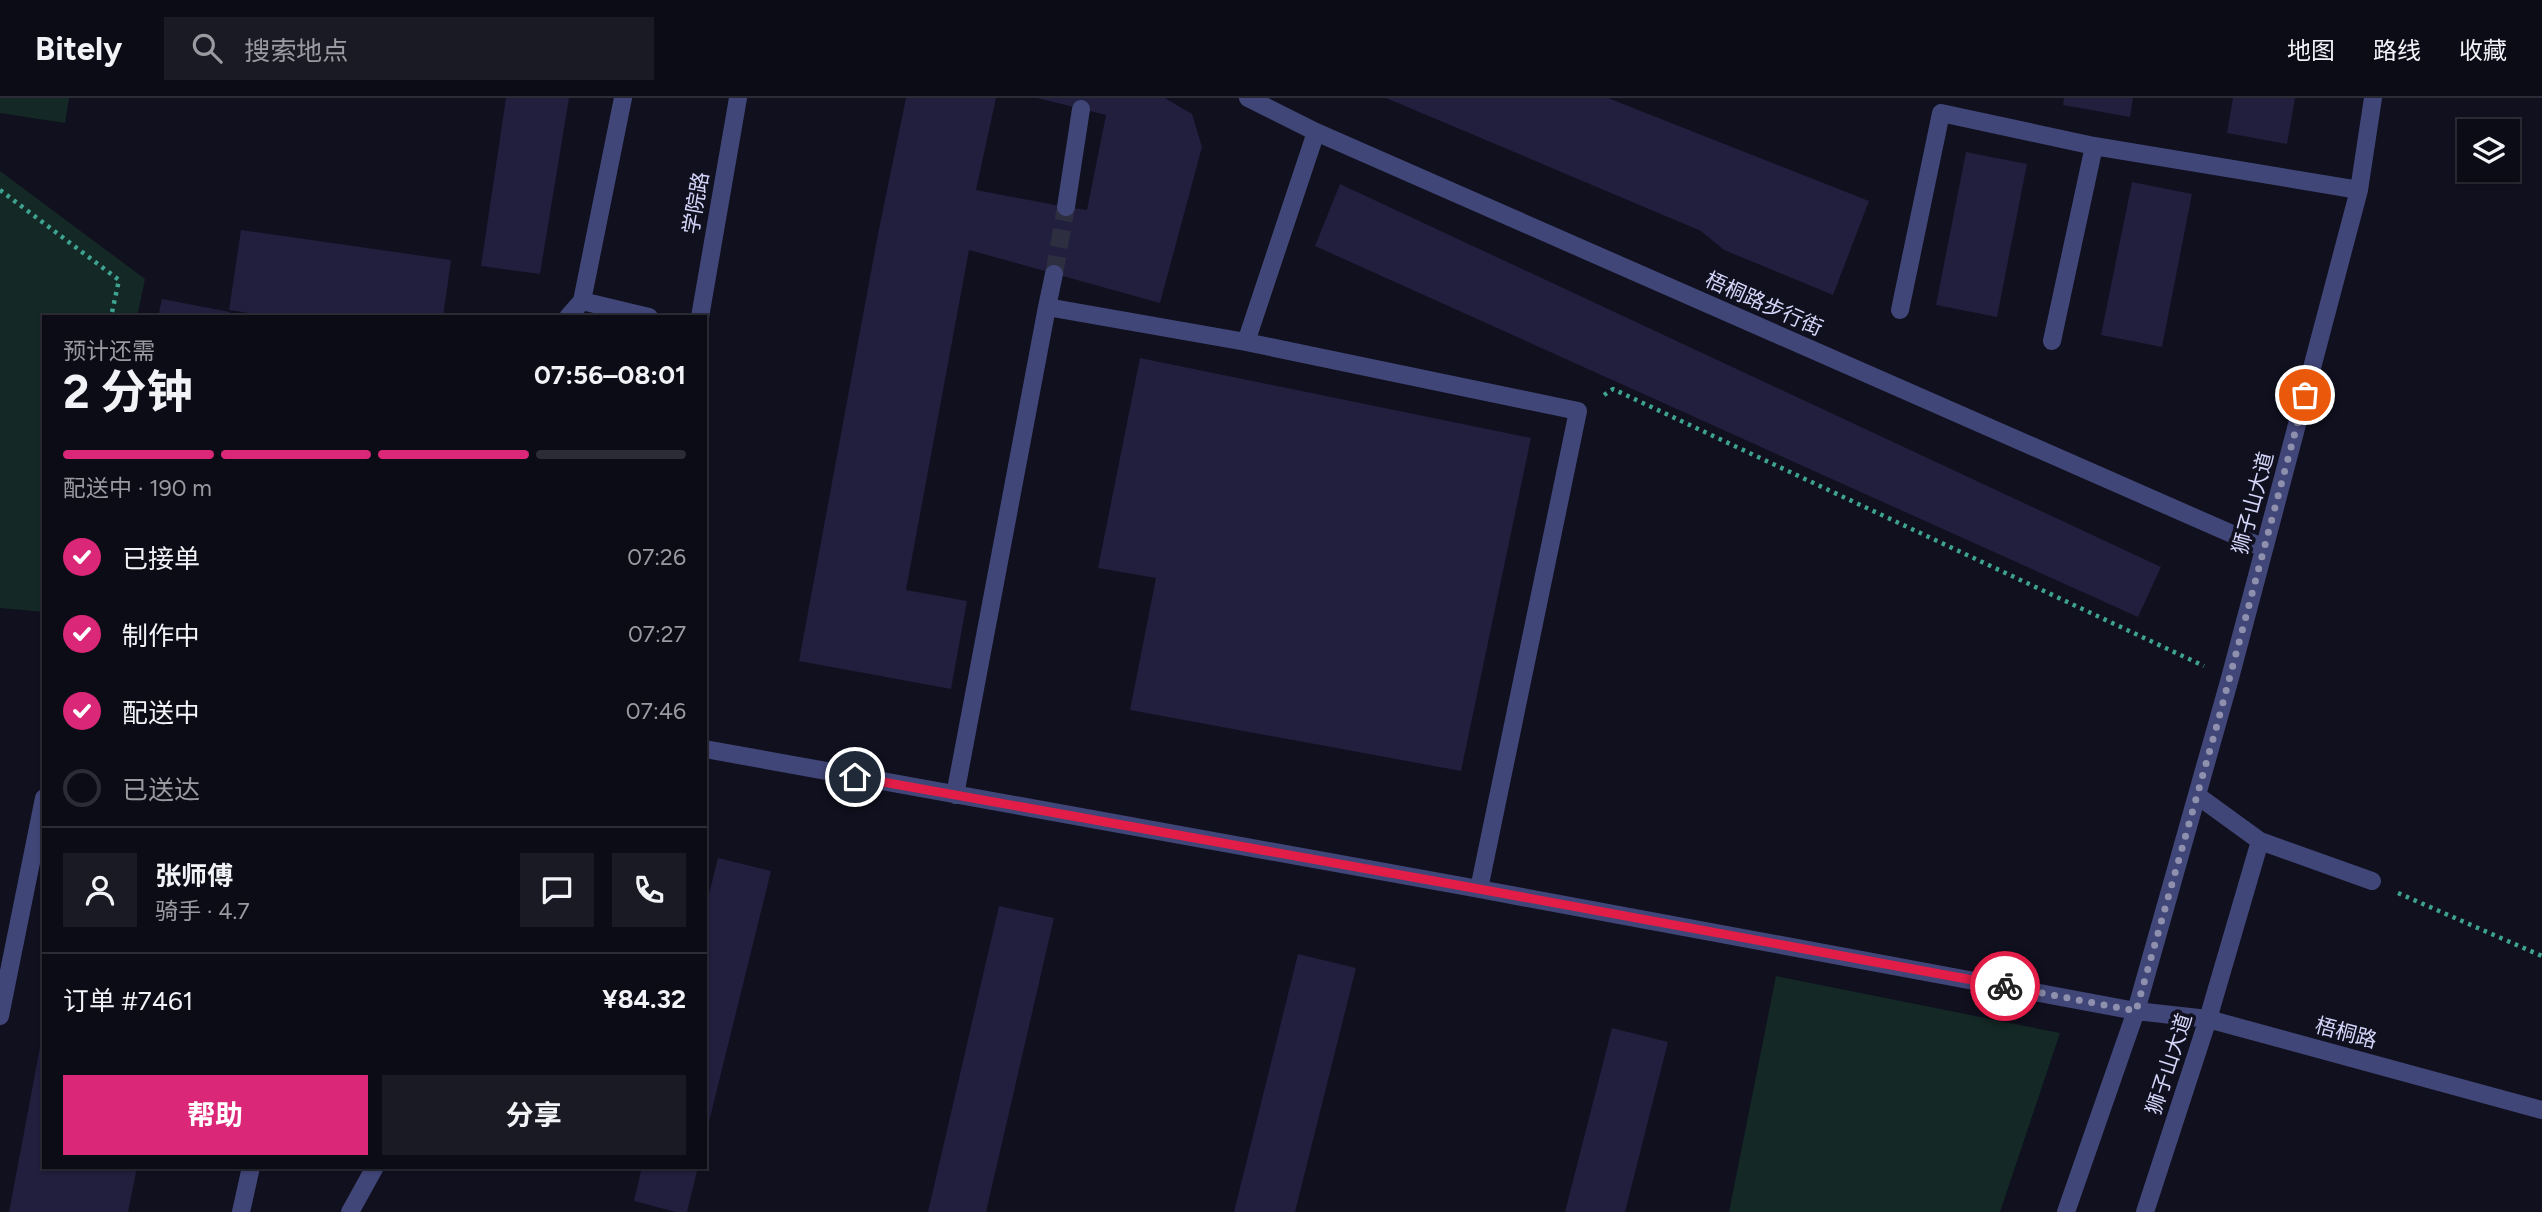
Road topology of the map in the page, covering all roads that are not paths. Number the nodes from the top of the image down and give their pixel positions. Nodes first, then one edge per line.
1 (623, 98) edge
2 (738, 98) edge
3 (1248, 98) edge
4 (2373, 98) edge
5 (1081, 109) dead end
6 (1316, 132) junction
7 (2094, 146) junction
8 (2359, 190) junction
9 (1066, 207) tunnel mouth
10 (1054, 274) tunnel mouth
11 (582, 301) junction
12 (1047, 307) junction
13 (1900, 310) dead end
14 (570, 315) edge
15 (641, 315) edge
16 (700, 315) edge
17 (2052, 341) dead end
18 (1247, 342) junction
19 (2264, 548) junction
20 (707, 749) edge
21 (955, 795) junction
22 (2198, 796) junction
23 (42, 808) edge
24 (2260, 841) junction
25 (2372, 881) road end
26 (1479, 889) junction
27 (2136, 1011) junction
28 (0, 1016) edge
29 (2208, 1019) junction
30 (2542, 1110) edge
31 (251, 1169) edge
32 (374, 1169) edge
33 (241, 1212) edge
34 (350, 1212) edge
35 (2066, 1212) edge
36 (2145, 1212) edge

1 - 11 street
2 - 16 street, 学院路
3 - 6 street, 梧桐路步行街
4 - 8 street, 狮子山大道
5 - 9 street
6 - 18 street
6 - 19 street, 梧桐路步行街
7 - 8 street
7 - 13 street
7 - 17 street
8 - 19 street, 狮子山大道
10 - 12 street
11 - 14 street
11 - 15 street
12 - 18 street
12 - 21 street
18 - 26 street
19 - 22 street, 狮子山大道
20 - 21 street, 梧桐路
21 - 26 street, 梧桐路
22 - 24 street
22 - 27 street, 狮子山大道
23 - 28 street
24 - 25 street
24 - 29 street, 狮子山大道
26 - 27 street, 梧桐路
27 - 29 street, 梧桐路
27 - 35 street, 狮子山大道
29 - 30 street, 梧桐路
29 - 36 street, 狮子山大道
31 - 33 street
32 - 34 street

